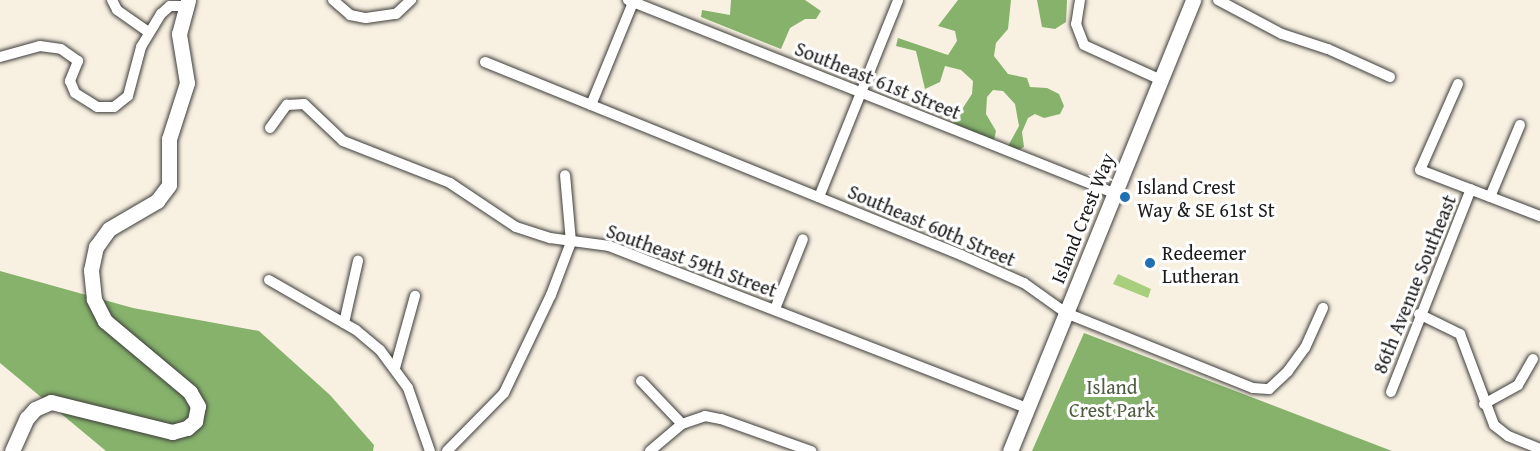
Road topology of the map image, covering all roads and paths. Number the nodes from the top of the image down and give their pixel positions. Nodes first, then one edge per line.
1 (112, 0) edge
2 (333, 0) edge
3 (411, 0) edge
4 (898, 0) edge
5 (1080, 0) edge
6 (1193, 0) edge
7 (1218, 0) edge
8 (632, 1) edge
9 (187, 3) edge
10 (149, 32) junction
11 (0, 57) edge
12 (485, 62) dead end
13 (1390, 77) dead end
14 (1161, 80) junction
15 (1458, 84) dead end
16 (861, 93) junction
17 (591, 105) junction
18 (1520, 125) dead end
19 (270, 128) dead end
20 (566, 175) dead end
21 (1471, 189) junction
22 (1114, 193) junction
23 (819, 197) junction
24 (1490, 197) junction
25 (1540, 216) edge
26 (803, 239) dead end
27 (570, 242) junction
28 (358, 261) dead end
29 (269, 280) dead end
30 (415, 296) dead end
31 (1323, 308) dead end
32 (775, 309) junction
33 (1066, 313) junction
34 (1419, 314) junction
35 (344, 322) junction
36 (1533, 359) dead end
37 (395, 368) junction
38 (640, 381) dead end
39 (1391, 392) dead end
40 (1484, 404) junction
41 (1027, 408) junction
42 (682, 424) junction
43 (795, 448) edge
44 (1540, 449) edge
45 (12, 451) edge
46 (430, 451) edge
47 (447, 451) edge
48 (650, 451) edge
49 (811, 451) edge
50 (1010, 451) edge

1 - 10 street
2 - 3 street
4 - 16 street
5 - 14 street
6 - 14 street, Island Crest Way
7 - 13 street
8 - 16 street, Southeast 61st Street
8 - 17 street
9 - 10 street
9 - 45 street
10 - 11 street
12 - 17 street, Southeast 60th Street
14 - 22 street, Island Crest Way
15 - 21 street, 86th Avenue Southeast
16 - 22 street, Southeast 61st Street
16 - 23 street
17 - 23 street, Southeast 60th Street
18 - 24 street
19 - 27 street, Southeast 59th Street
20 - 27 street
21 - 24 street
21 - 34 street, 86th Avenue Southeast
22 - 33 street, Island Crest Way
23 - 33 street, Southeast 60th Street
24 - 25 street
26 - 32 street
27 - 32 street, Southeast 59th Street
27 - 47 street
28 - 35 street
29 - 35 street
30 - 37 street
31 - 33 street, Southeast 60th Street
32 - 41 street, Southeast 59th Street
33 - 41 street, Island Crest Way
34 - 39 street, 86th Avenue Southeast
34 - 40 street
35 - 37 street
36 - 40 street
37 - 46 street
38 - 42 street
40 - 44 street
41 - 50 street, Island Crest Way
42 - 43 street
42 - 48 street
43 - 49 street

